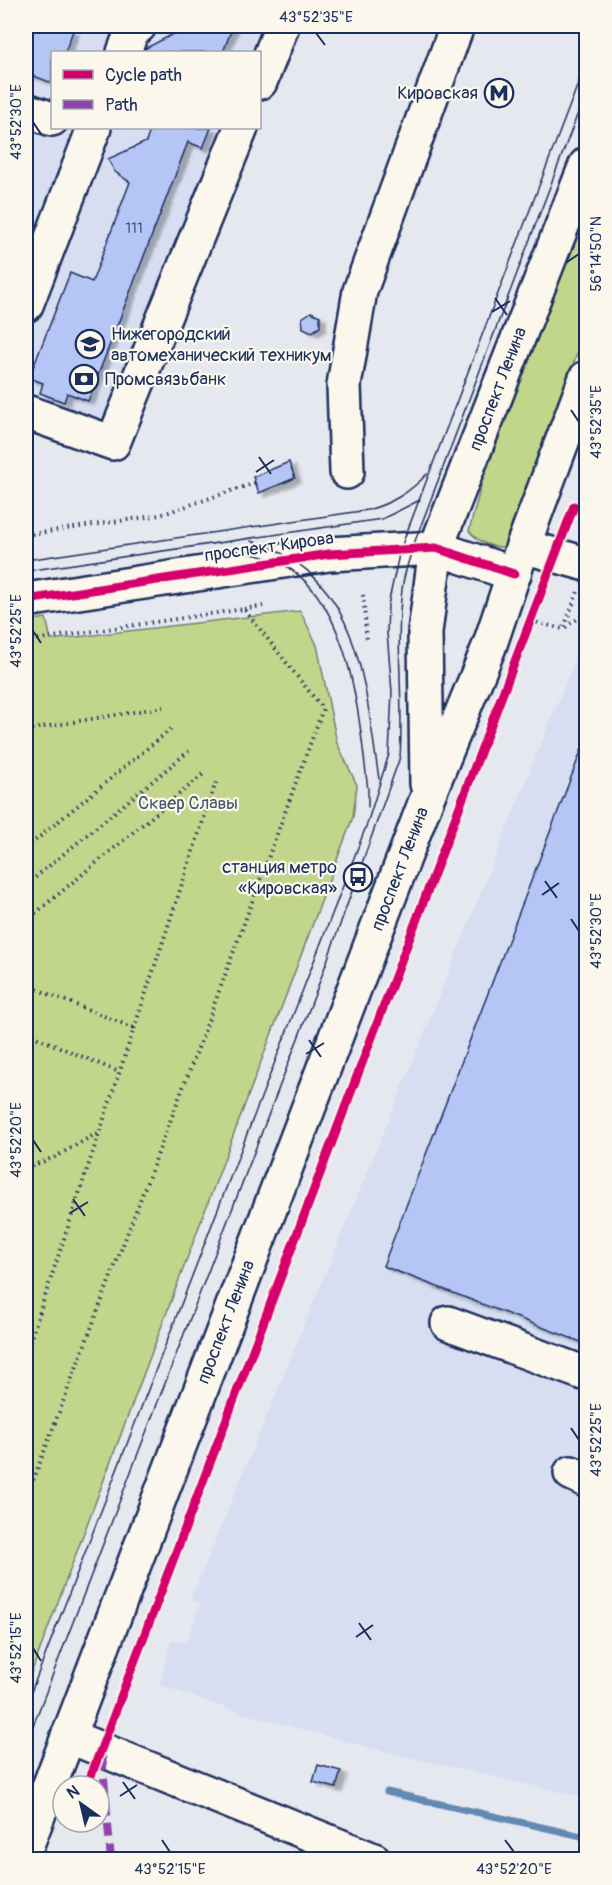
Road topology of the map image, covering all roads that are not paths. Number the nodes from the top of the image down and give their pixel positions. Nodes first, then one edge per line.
1 (282, 26) edge
2 (457, 26) edge
3 (261, 79) edge
4 (26, 110) edge
5 (51, 120) edge
6 (241, 129) edge
7 (87, 130) edge
8 (586, 165) edge
9 (26, 305) edge
10 (586, 378) edge
11 (26, 412) edge
12 (347, 472) dead end
13 (436, 548) junction
14 (519, 560) junction
15 (584, 574) edge
16 (26, 600) edge
17 (427, 798) junction
18 (448, 1323) dead end
19 (586, 1374) edge
20 (68, 1736) junction
21 (26, 1847) edge
22 (374, 1860) edge

1 - 3 main road
2 - 12 main road
4 - 5 main road
6 - 11 main road
7 - 9 main road
8 - 13 main road, проспект Ленина
10 - 14 main road, проспект Ленина
13 - 14 main road, проспект Кирова
13 - 16 main road, проспект Кирова
13 - 17 main road, проспект Ленина
14 - 15 main road, проспект Кирова
14 - 17 main road, проспект Ленина
17 - 20 main road, проспект Ленина
18 - 19 main road
20 - 21 main road, проспект Ленина
20 - 22 main road

